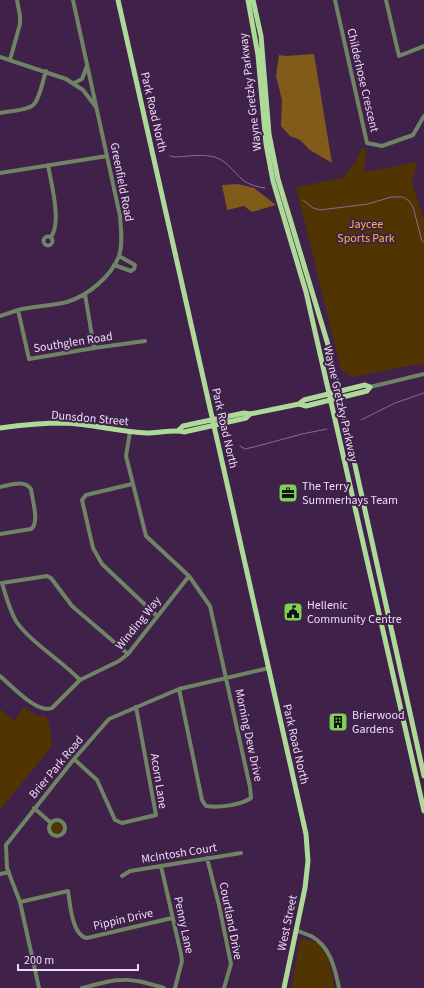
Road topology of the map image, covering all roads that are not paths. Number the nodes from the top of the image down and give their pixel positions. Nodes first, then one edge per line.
1 (16, 0) edge
2 (73, 0) edge
3 (118, 0) edge
4 (248, 0) edge
5 (253, 0) edge
6 (335, 0) edge
7 (386, 0) edge
8 (424, 46) edge
9 (0, 57) edge
10 (10, 60) junction
11 (87, 64) junction
12 (46, 71) junction
13 (74, 83) junction
14 (97, 109) junction
15 (0, 112) edge
16 (424, 116) edge
17 (107, 156) junction
18 (48, 165) junction
19 (0, 173) edge
20 (51, 237) dead end
21 (119, 256) junction
22 (114, 265) junction
23 (85, 294) junction
24 (18, 310) junction
25 (0, 316) edge
26 (146, 342) dead end
27 (94, 348) junction
28 (424, 374) edge
29 (370, 387) junction
30 (338, 392) junction
31 (329, 394) junction
32 (339, 398) junction
33 (331, 400) junction
34 (300, 404) junction
35 (214, 423) junction
36 (0, 428) edge
37 (130, 432) junction
38 (132, 484) junction
39 (0, 487) edge
40 (0, 534) edge
41 (189, 576) junction
42 (157, 616) junction
43 (128, 654) junction
44 (269, 668) junction
45 (0, 676) edge
46 (227, 677) junction
47 (80, 680) junction
48 (179, 689) junction
49 (136, 707) junction
50 (74, 759) junction
51 (424, 776) edge
52 (34, 808) junction
53 (424, 811) edge
54 (51, 824) dead end
55 (241, 853) dead end
56 (207, 858) junction
57 (308, 861) joint
58 (161, 866) junction
59 (8, 872) junction
60 (0, 874) edge
61 (122, 876) dead end
62 (20, 902) junction
63 (172, 918) junction
64 (296, 930) junction
65 (40, 988) edge
66 (82, 988) edge
67 (164, 988) edge
68 (175, 988) edge
69 (224, 988) edge
70 (284, 988) edge
71 (339, 988) edge

1 - 10 street
2 - 11 street
3 - 35 main road, Park Road North
4 - 31 main road, Wayne Gretzky Parkway
5 - 30 main road, Wayne Gretzky Parkway
6 - 16 street, Childerhose Crescent
7 - 8 street
9 - 10 street, Greenfield Road
10 - 12 street, Greenfield Road
11 - 13 street
11 - 14 street
12 - 13 street, Greenfield Road
12 - 15 street
13 - 14 street, Greenfield Road
14 - 17 street, Greenfield Road
17 - 18 street
17 - 21 street, Greenfield Road
18 - 19 street
18 - 20 street
21 - 22 street, Greenfield Road
21 - 22 street
22 - 23 street, Greenfield Road
23 - 24 street, Greenfield Road
23 - 27 street
24 - 25 street, Greenfield Road
24 - 27 street, Southglen Road
26 - 27 street, Southglen Road
28 - 29 street, Dunsdon Street
29 - 30 main road, Dunsdon Street
29 - 32 main road, Dunsdon Street
30 - 31 main road, Dunsdon Street
30 - 32 main road, Wayne Gretzky Parkway
31 - 33 main road, Wayne Gretzky Parkway
31 - 34 main road, Dunsdon Street
32 - 33 main road, Dunsdon Street
32 - 51 main road, Wayne Gretzky Parkway
33 - 34 main road, Dunsdon Street
33 - 53 main road, Wayne Gretzky Parkway
34 - 35 main road, Dunsdon Street
35 - 37 main road, Dunsdon Street
35 - 44 main road, Park Road North
36 - 37 main road, Dunsdon Street
37 - 38 street
38 - 41 street
38 - 42 street
39 - 40 street
41 - 42 street, Winding Way
41 - 46 street
42 - 43 street, Winding Way
43 - 47 street, Winding Way
43 - 47 street
44 - 46 street, Brier Park Road
44 - 57 main road, Park Road North
45 - 47 street, Winding Way
46 - 48 street, Brier Park Road
46 - 48 street, Morning Dew Drive
48 - 49 street, Brier Park Road
49 - 50 street, Brier Park Road
49 - 50 street, Acorn Lane
50 - 52 street, Brier Park Road
52 - 54 street
52 - 59 street, Brier Park Road
55 - 56 street, McIntosh Court
56 - 58 street, McIntosh Court
56 - 69 street, Courtland Drive
57 - 64 main road, West Street
58 - 61 street, McIntosh Court
58 - 63 street, Penny Lane
59 - 60 street
59 - 62 street, Brier Park Road
62 - 63 street, Pippin Drive
62 - 65 street, Brier Park Road
63 - 68 street, Penny Lane
64 - 70 main road, West Street
64 - 71 street
66 - 67 street

